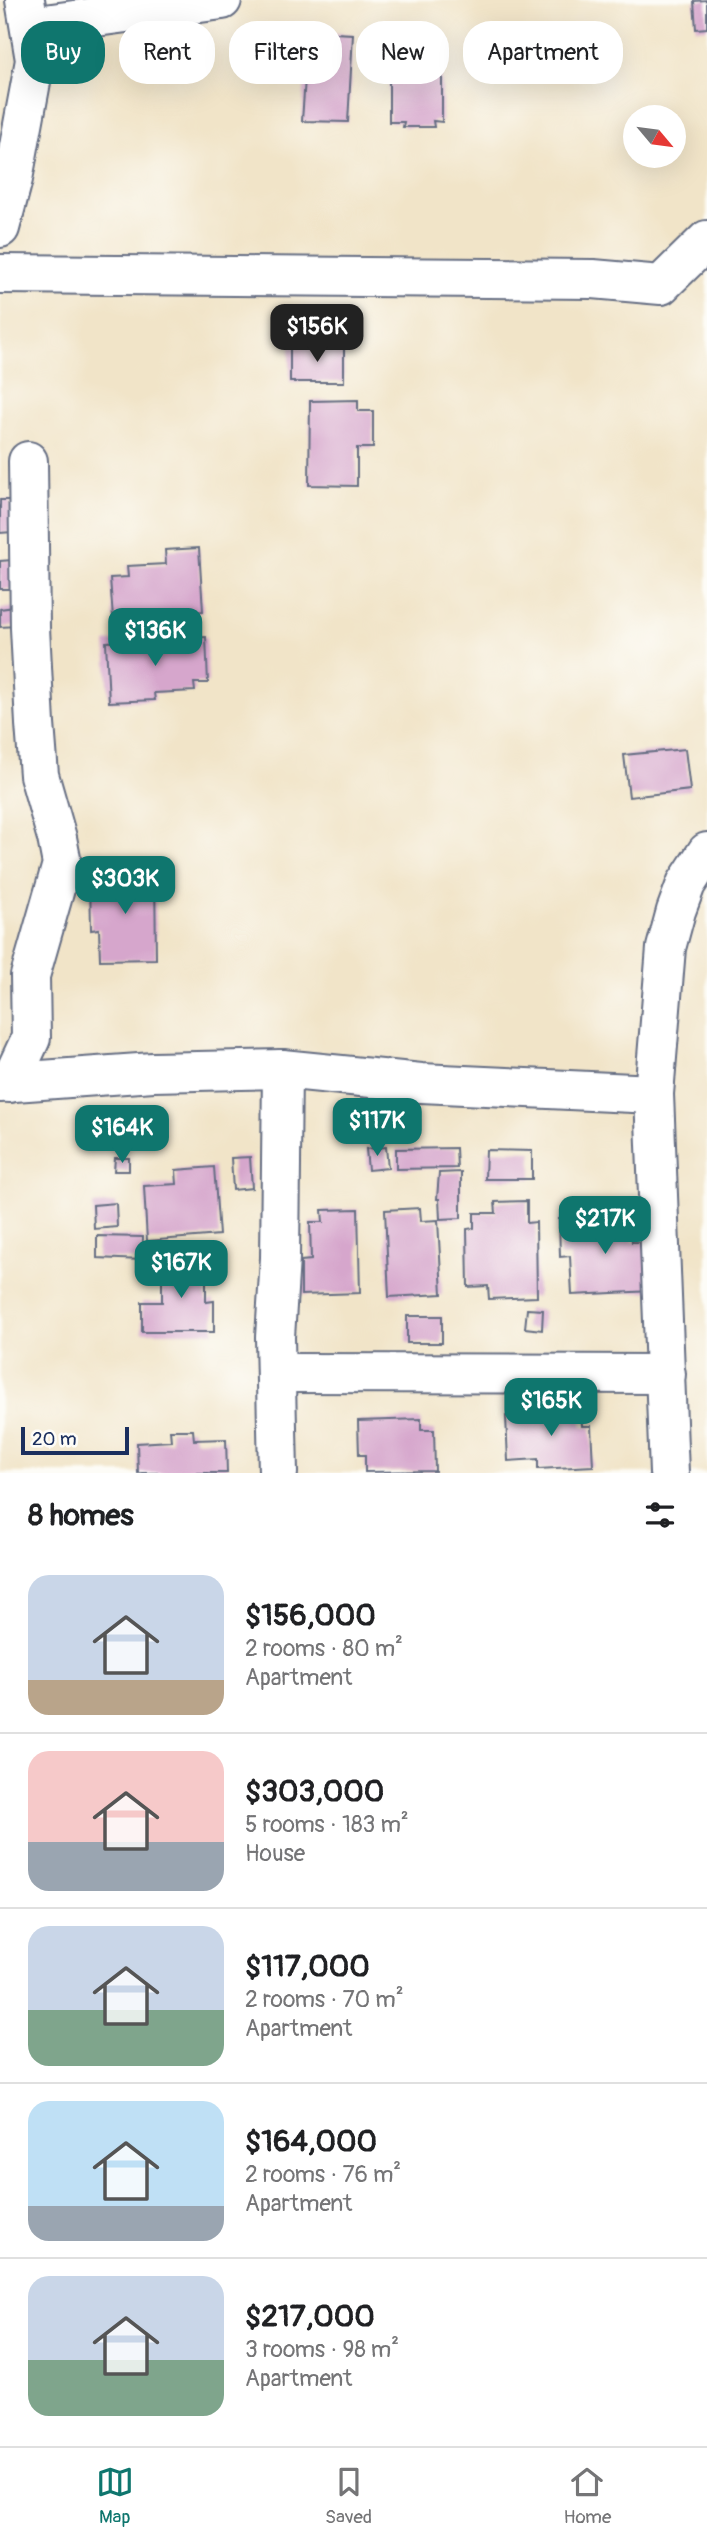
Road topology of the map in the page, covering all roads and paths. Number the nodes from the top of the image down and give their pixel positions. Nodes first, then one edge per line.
1 (222, 0) edge
2 (21, 11) edge
3 (0, 228) edge
4 (707, 240) edge
5 (0, 274) edge
6 (28, 461) dead end
7 (707, 852) edge
8 (282, 1069) junction
9 (5, 1083) edge
10 (654, 1094) junction
11 (276, 1373) junction
12 (666, 1374) junction
13 (278, 1473) edge
14 (669, 1473) edge

1 - 2 street
2 - 3 street
4 - 5 street
6 - 9 street
7 - 10 street
8 - 9 street
8 - 10 street
8 - 11 street
10 - 12 street
11 - 12 street
11 - 13 street
12 - 14 street

